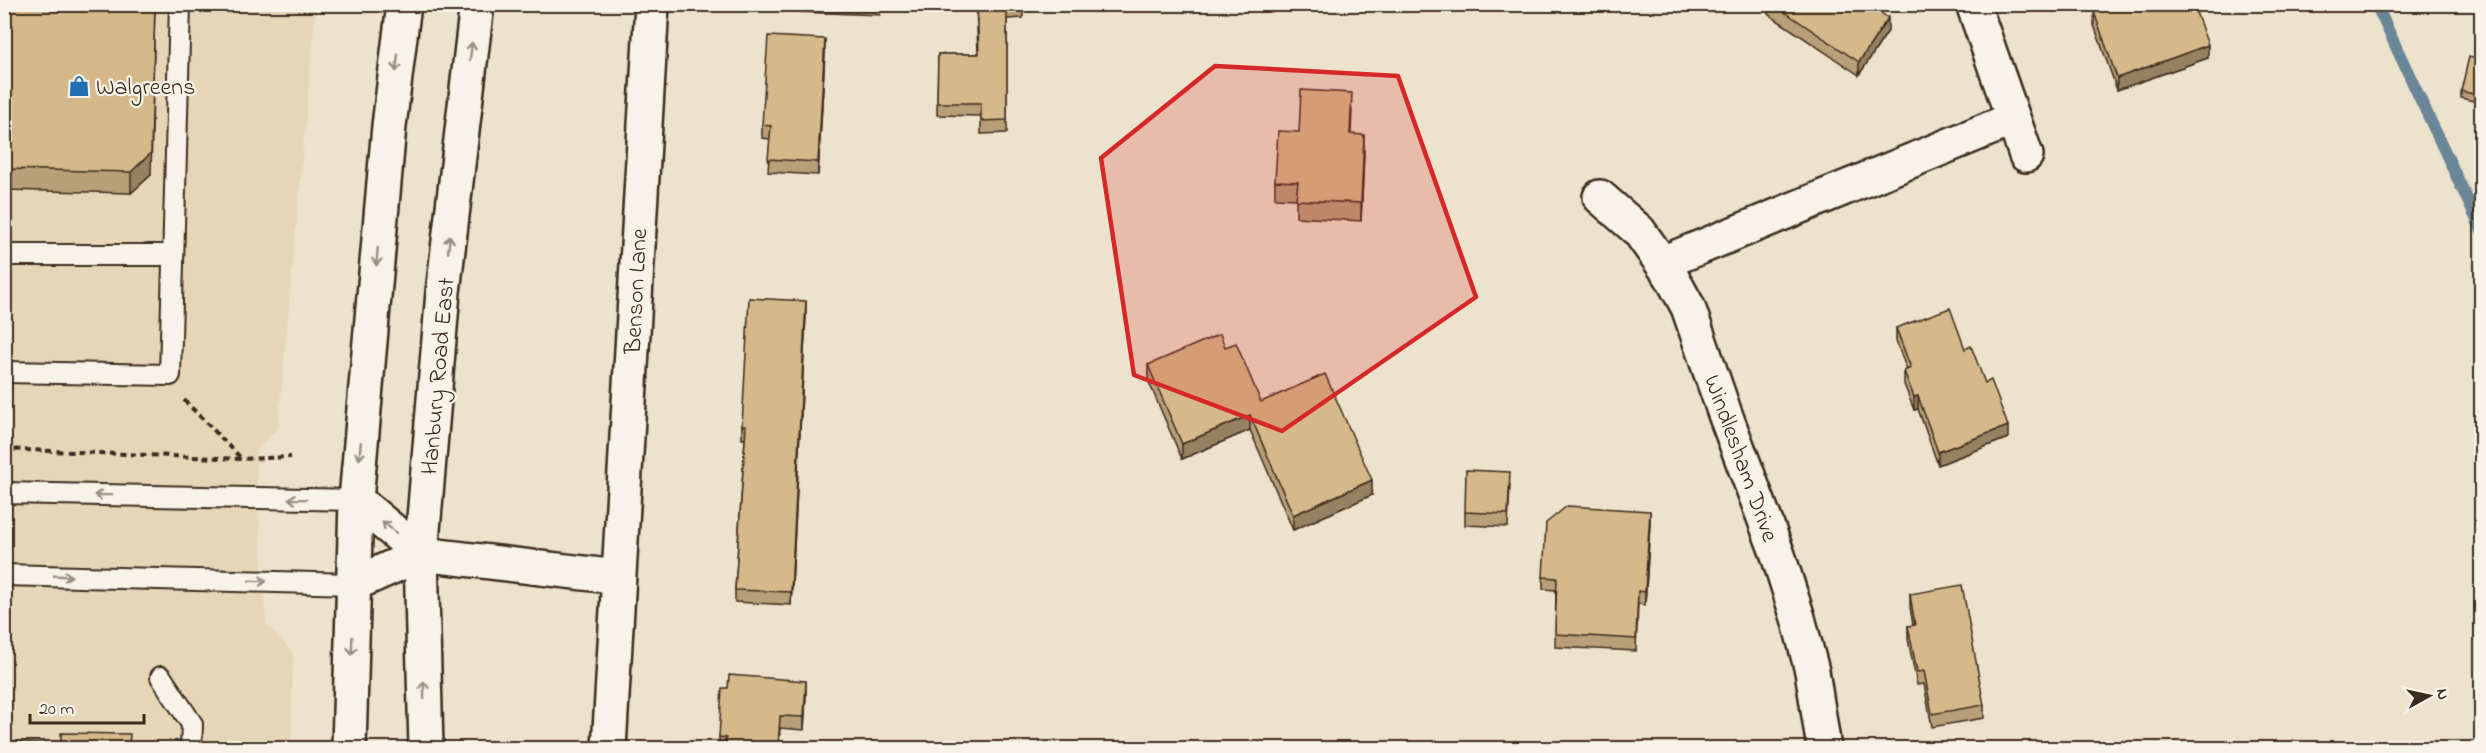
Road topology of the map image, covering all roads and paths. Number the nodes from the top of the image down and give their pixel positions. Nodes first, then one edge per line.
1 (180, 4) edge
2 (404, 4) edge
3 (477, 4) edge
4 (652, 4) edge
5 (1973, 4) edge
6 (2013, 119) junction
7 (2026, 155) dead end
8 (1600, 197) dead end
9 (4, 255) edge
10 (173, 255) junction
11 (1662, 263) junction
12 (4, 372) edge
13 (160, 375) junction
14 (4, 449) edge
15 (291, 457) dead end
16 (242, 459) junction
17 (4, 493) edge
18 (356, 500) junction
19 (421, 554) junction
20 (4, 575) edge
21 (618, 577) junction
22 (354, 584) junction
23 (162, 677) dead end
24 (191, 748) edge
25 (349, 748) edge
26 (426, 748) edge
27 (609, 748) edge
28 (1824, 748) edge

1 - 10 lane
2 -> 18 street
19 -> 3 street, Hanbury Road East
4 - 21 street, Benson Lane
5 - 6 street
6 - 7 street
6 - 11 street
8 - 11 street, Windlesham Drive
9 - 10 lane
10 - 13 lane
11 - 28 street, Windlesham Drive
12 - 13 lane
13 - 16 path
14 - 16 path
15 - 16 path
18 -> 17 lane
19 -> 18 street
18 - 22 street
19 - 21 street
19 - 22 street
26 -> 19 street, Hanbury Road East
20 -> 22 lane
21 - 27 street, Benson Lane
22 -> 25 street
23 - 24 lane

